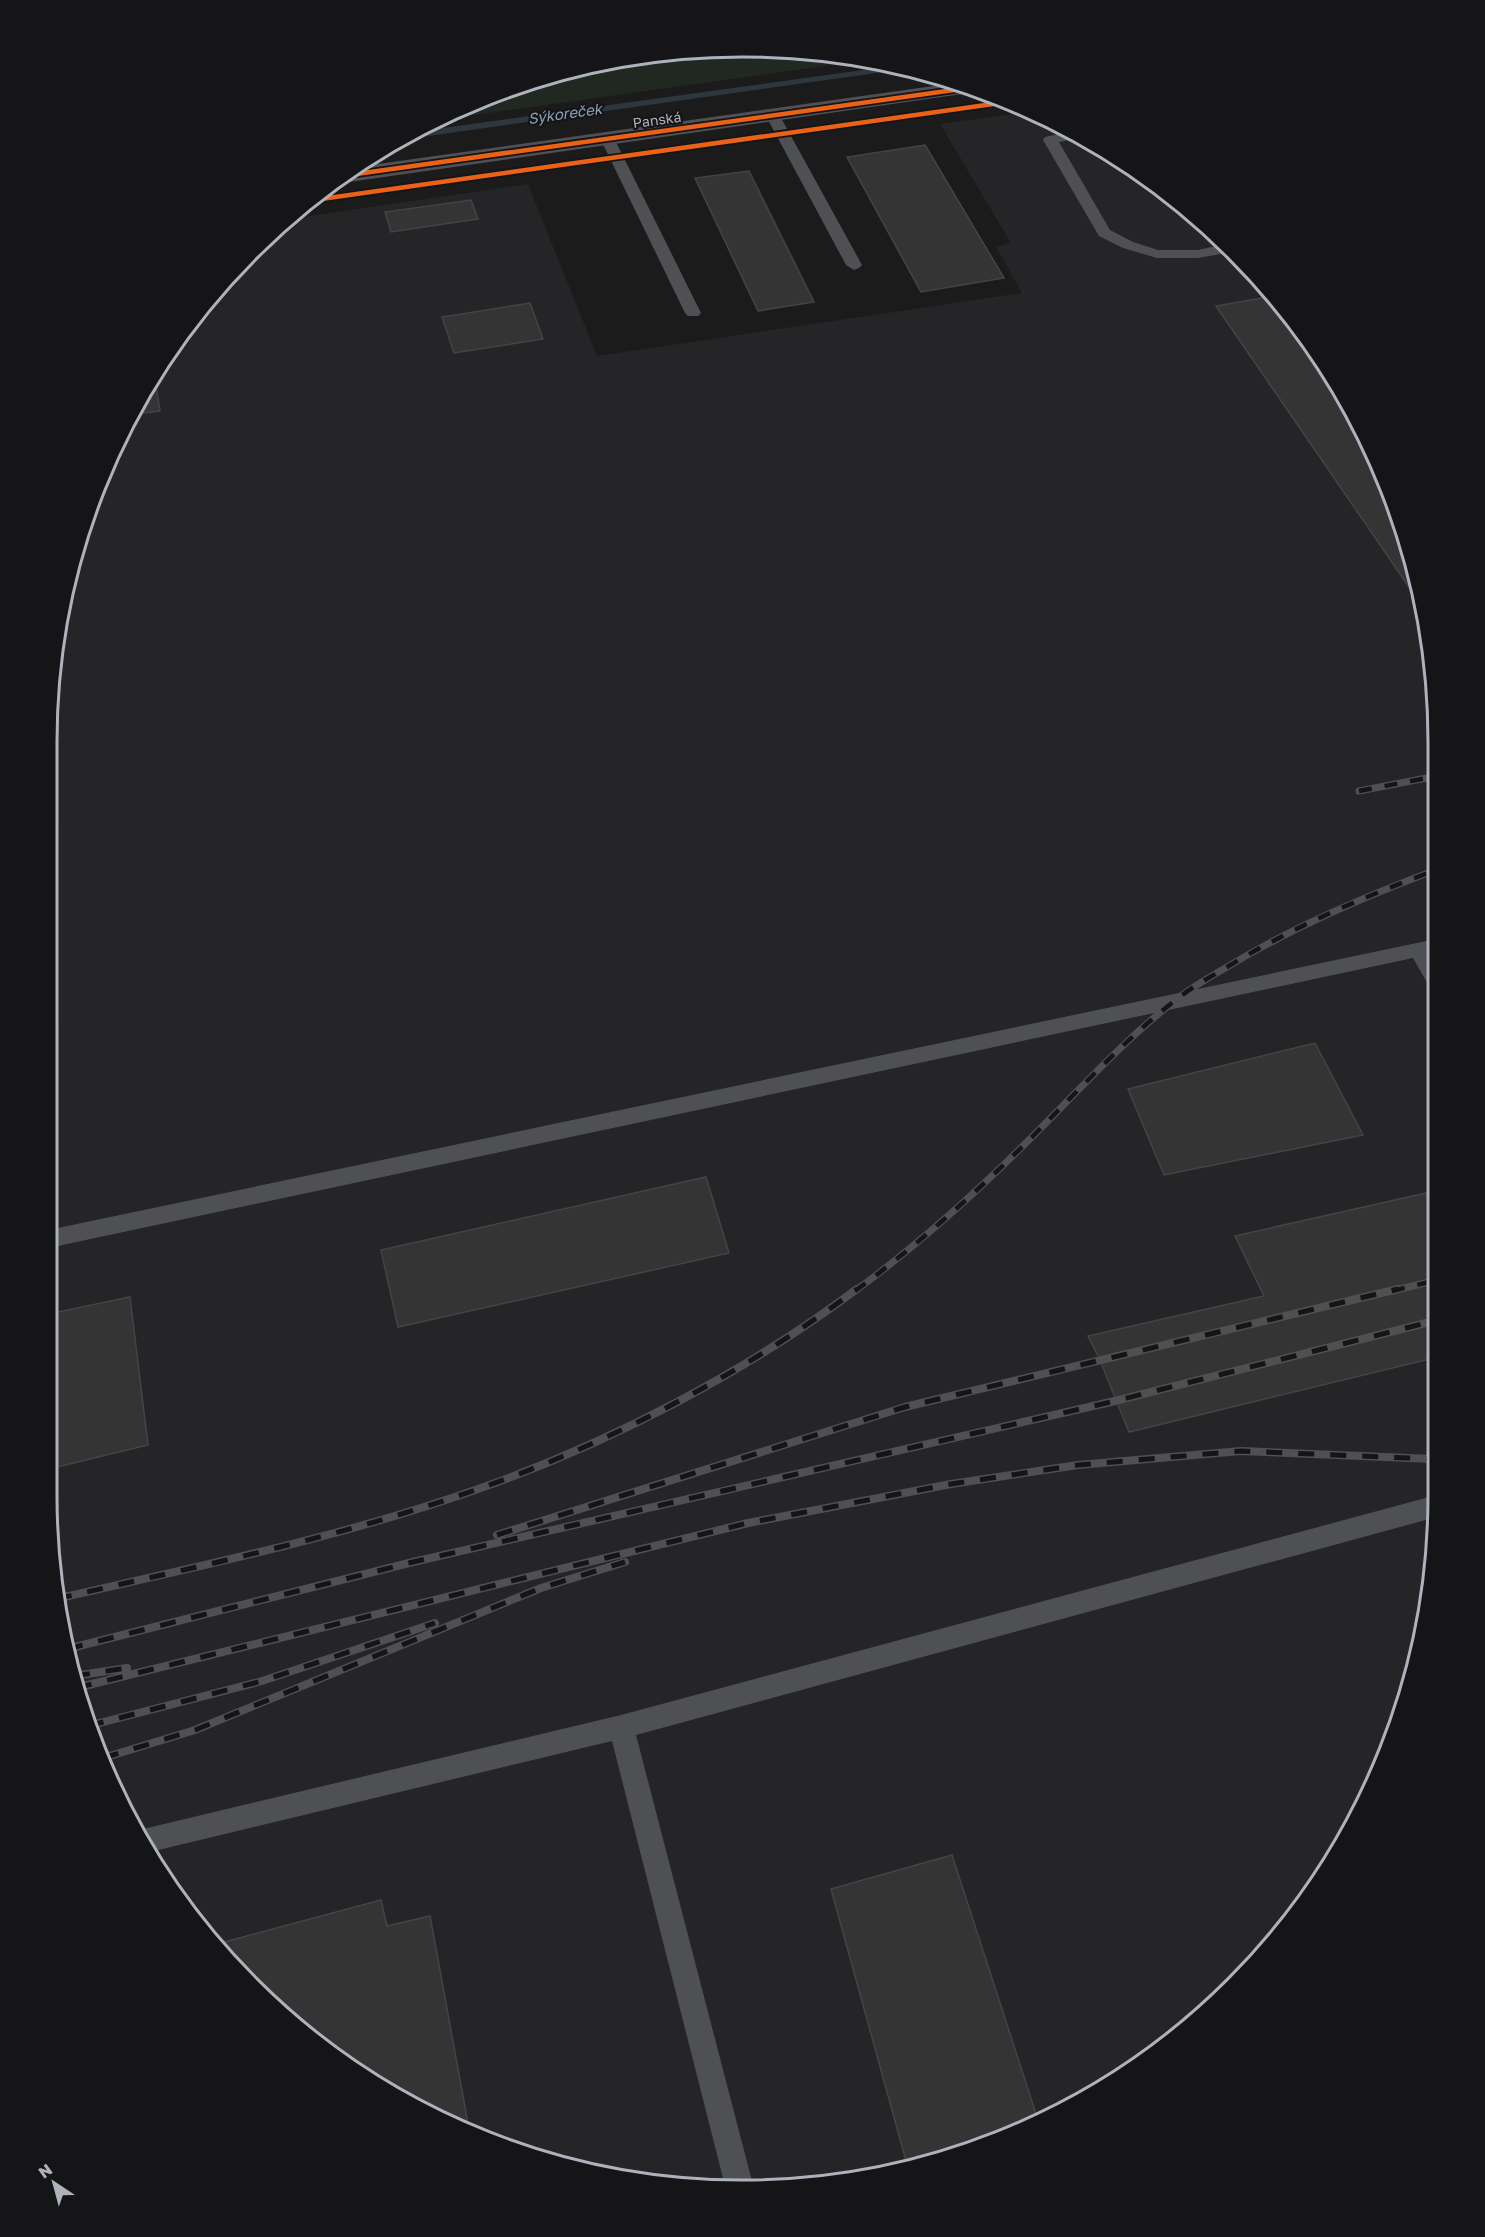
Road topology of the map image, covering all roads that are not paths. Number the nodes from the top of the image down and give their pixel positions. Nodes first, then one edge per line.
1 (953, 90) edge
2 (773, 116) junction
3 (1063, 137) edge
4 (607, 138) junction
5 (362, 173) edge
6 (1219, 250) edge
7 (854, 265) dead end
8 (693, 313) dead end
9 (1427, 947) edge
10 (57, 1237) edge
11 (1428, 1508) edge
12 (621, 1727) junction
13 (151, 1839) edge
14 (737, 2180) edge

1 - 2 street, Panská
2 - 4 street, Panská
2 - 7 lane
3 - 6 lane
4 - 5 street, Panská
4 - 8 lane
9 - 10 lane
11 - 12 lane
12 - 13 lane
12 - 14 lane

